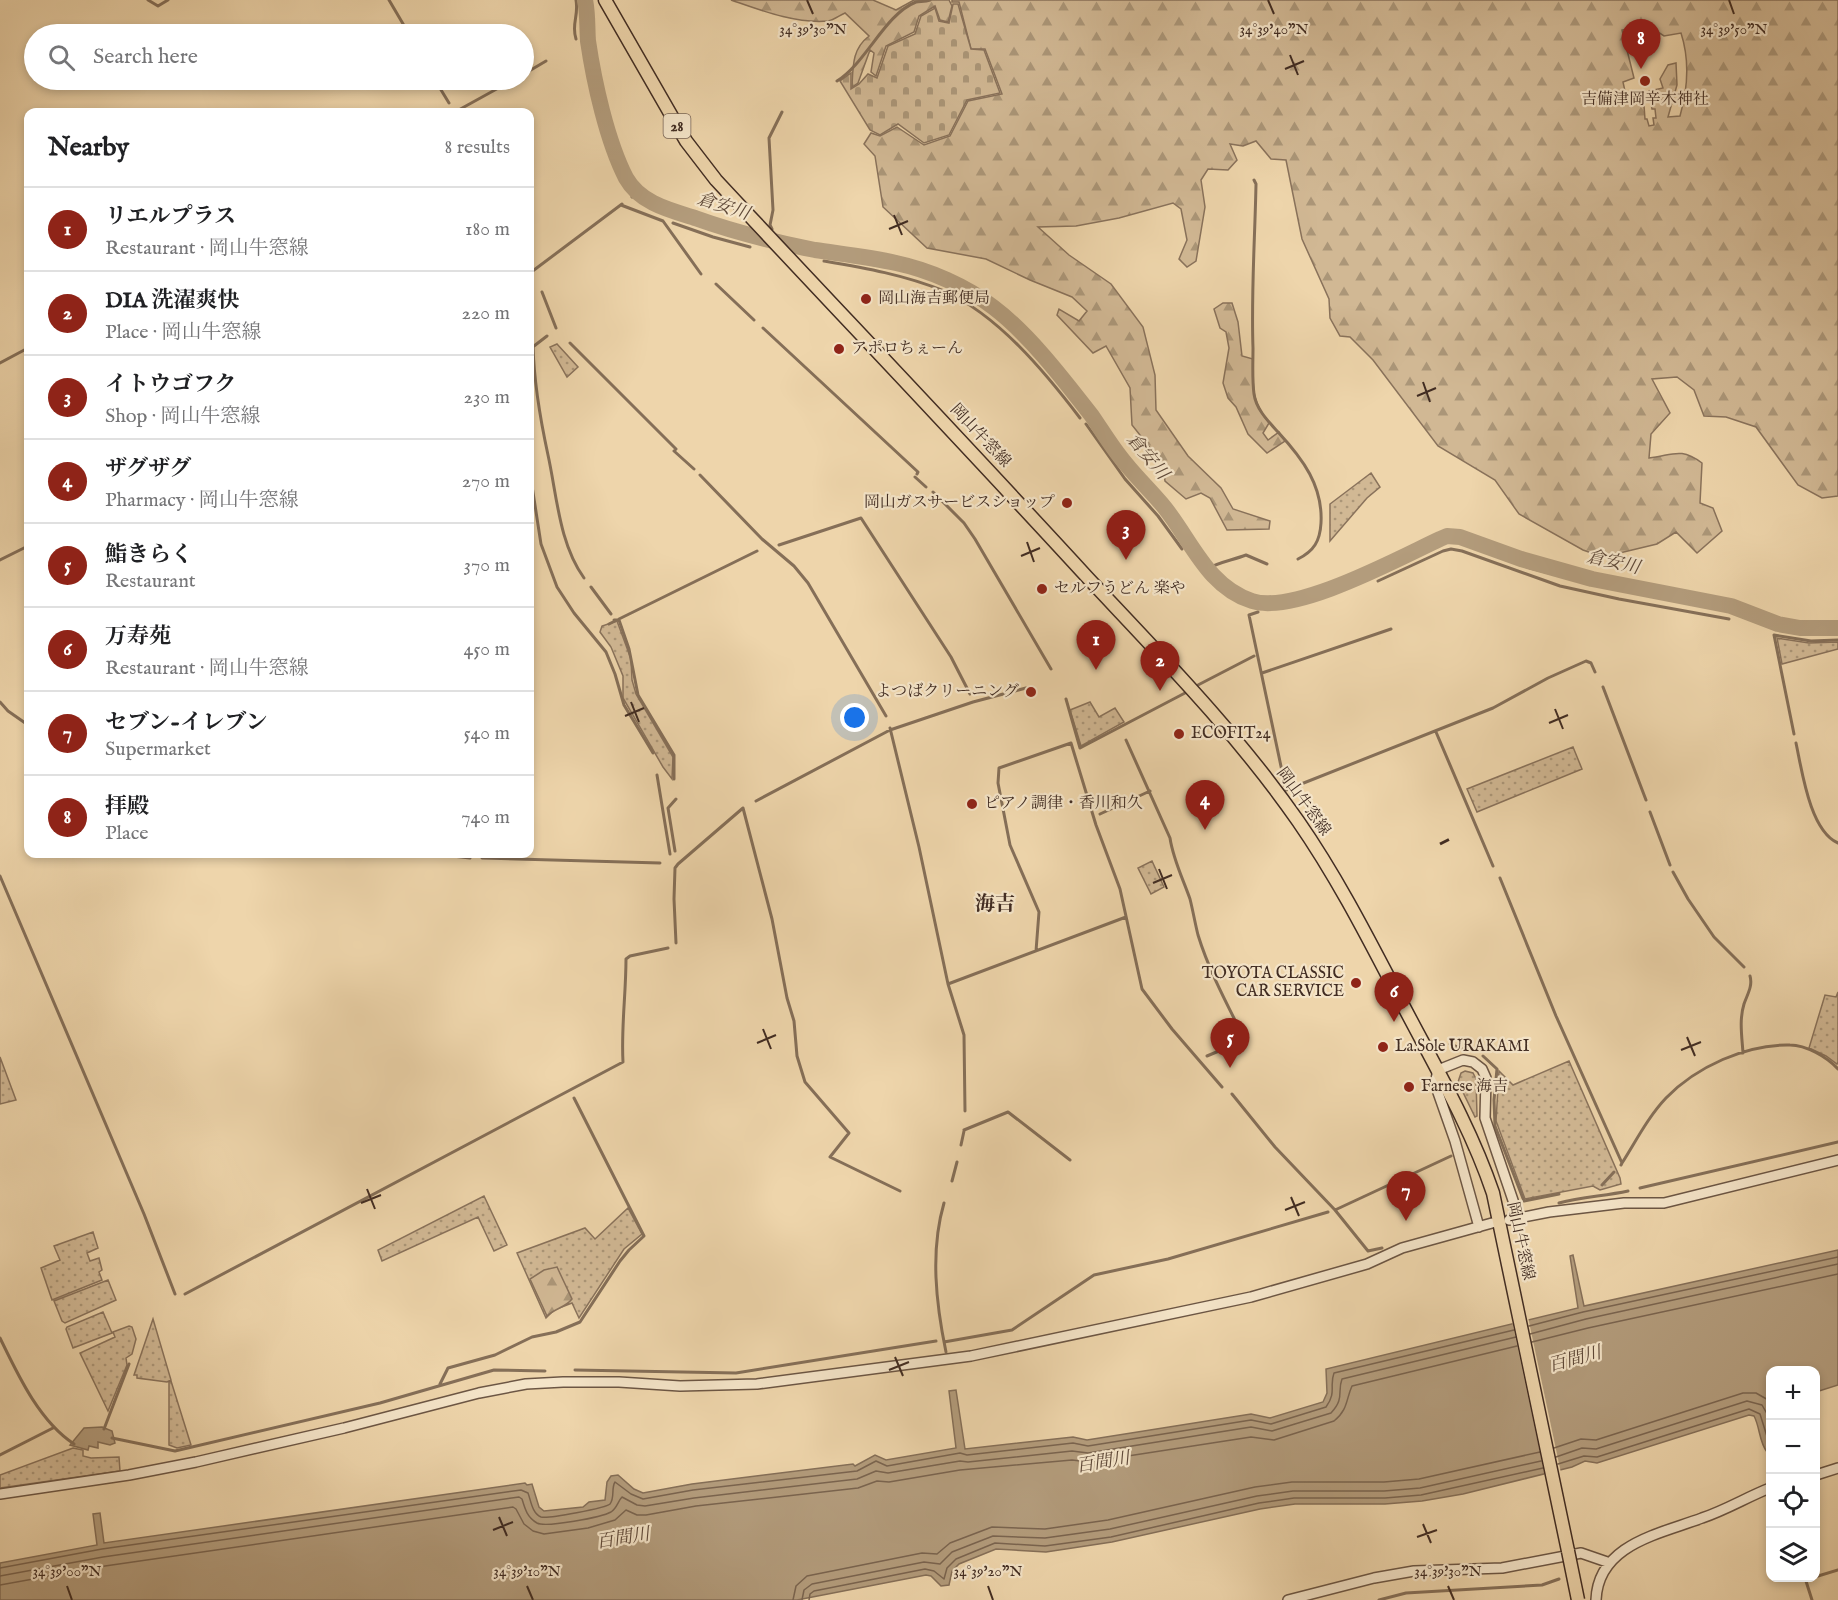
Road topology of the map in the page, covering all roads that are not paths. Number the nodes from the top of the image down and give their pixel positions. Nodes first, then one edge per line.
1 (605, 0) edge
2 (1438, 1070) junction
3 (1838, 1160) edge
4 (1519, 1218) junction
5 (1509, 1220) dead end
6 (1492, 1223) dead end
7 (1479, 1227) junction
8 (1838, 1468) edge
9 (1818, 1474) edge
10 (1766, 1490) edge
11 (0, 1494) edge
12 (1610, 1563) junction
13 (1288, 1600) edge
14 (1578, 1600) edge
15 (1596, 1600) edge

1 - 2 main road, 岡山牛窓線 / 28
2 - 4 street
2 - 7 street
2 - 14 main road, 岡山牛窓線 / 28, bridge
3 - 4 street
4 - 5 street
6 - 7 street
7 - 11 street
8 - 9 street
10 - 12 street
12 - 13 street
12 - 15 street

